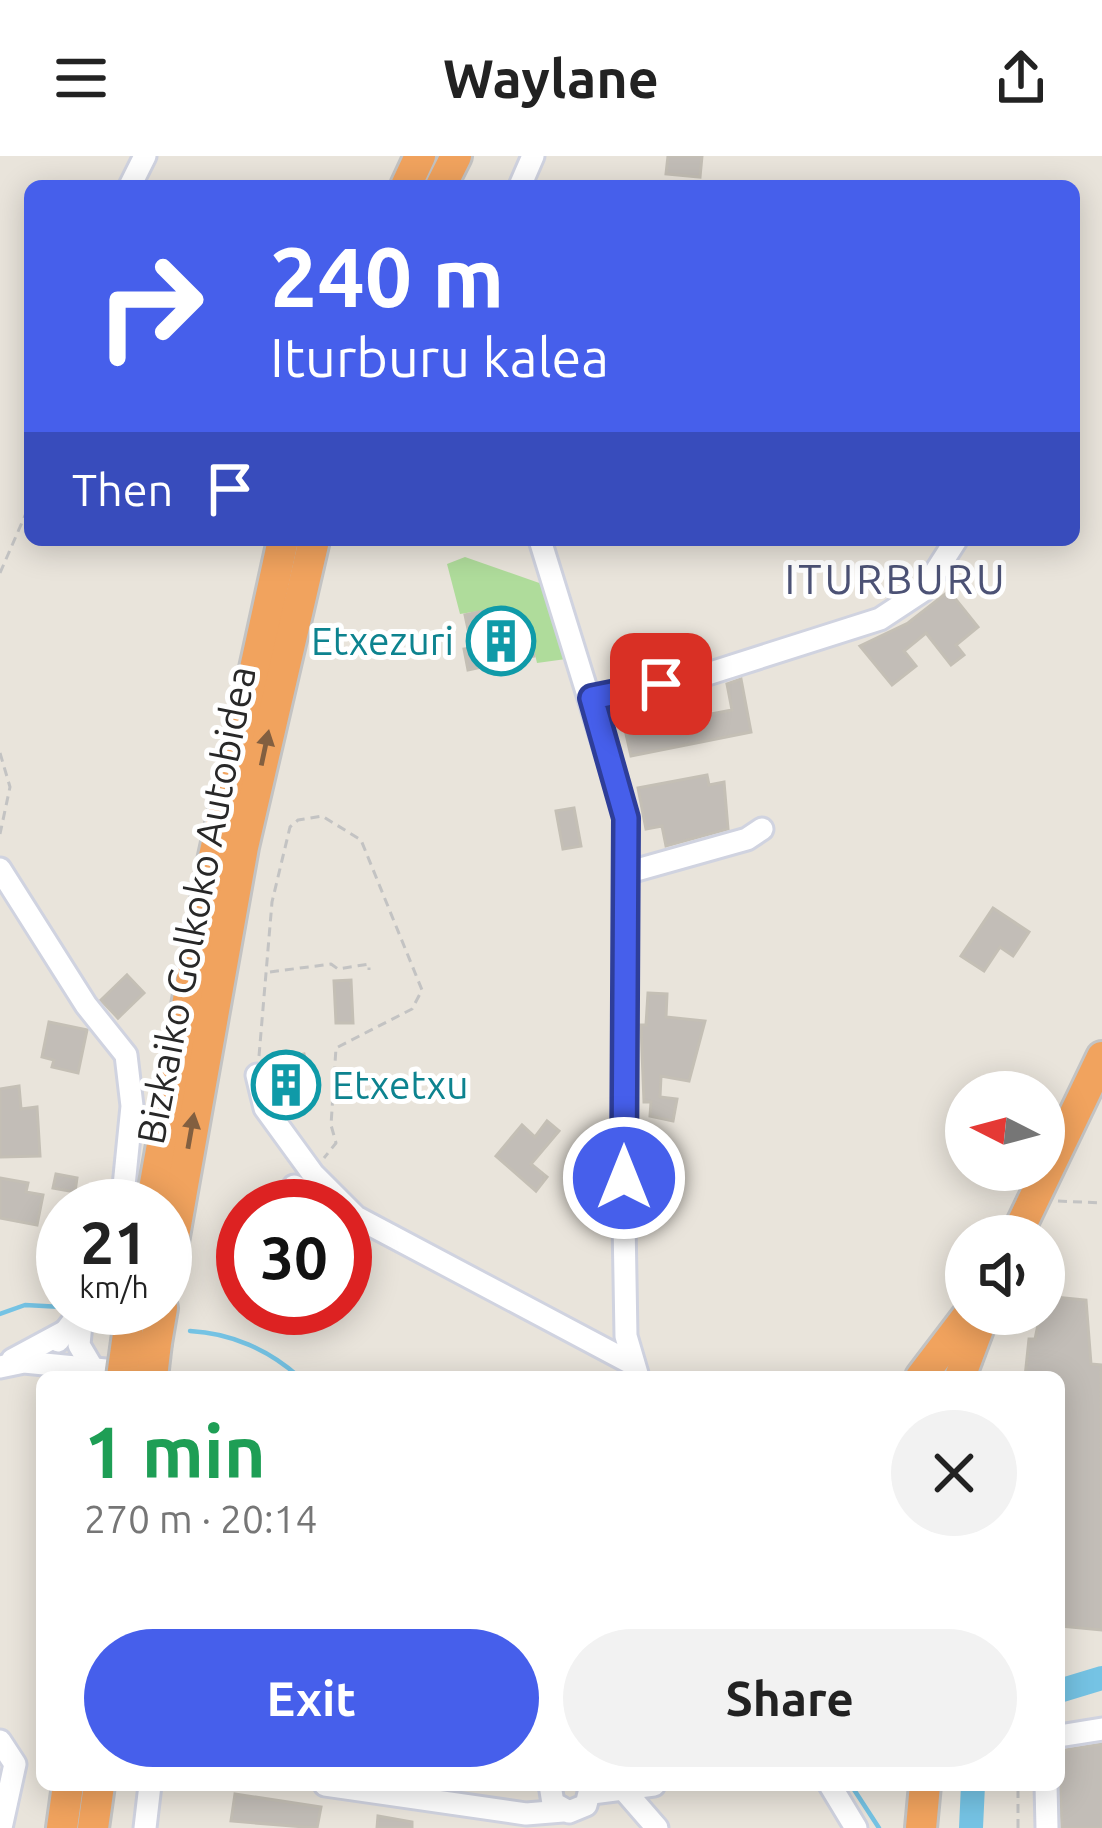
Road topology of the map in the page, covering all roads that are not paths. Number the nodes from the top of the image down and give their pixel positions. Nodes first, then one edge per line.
1 (283, 546) edge
2 (313, 546) edge
3 (542, 546) edge
4 (952, 546) edge
5 (592, 698) junction
6 (762, 829) dead end
7 (0, 869) edge
8 (626, 873) junction
9 (1102, 1057) edge
10 (256, 1075) road end
11 (125, 1179) edge
12 (156, 1179) edge
13 (184, 1179) edge
14 (319, 1179) edge
15 (1026, 1215) edge
16 (372, 1226) edge
17 (65, 1335) edge
18 (68, 1335) edge
19 (73, 1335) edge
20 (137, 1335) edge
21 (141, 1335) edge
22 (953, 1335) edge
23 (970, 1335) edge
24 (975, 1335) edge
25 (58, 1365) junction
26 (2, 1366) edge
27 (92, 1367) junction
28 (635, 1370) edge
29 (121, 1371) edge
30 (124, 1371) edge
31 (150, 1371) edge
32 (926, 1371) edge
33 (949, 1371) edge
34 (962, 1371) edge
35 (1102, 1729) edge
36 (1065, 1735) edge
37 (0, 1741) edge
38 (67, 1791) edge
39 (98, 1791) edge
40 (149, 1791) edge
41 (367, 1791) edge
42 (590, 1791) edge
43 (625, 1791) edge
44 (834, 1791) edge
45 (1046, 1791) edge
46 (554, 1796) edge
47 (1, 1828) edge
48 (62, 1828) edge
49 (93, 1828) edge
50 (146, 1828) edge
51 (657, 1828) edge
52 (856, 1828) edge
53 (1047, 1828) edge

1 - 12 highway, Bizkaiko Golkoko Autobidea
13 -> 2 highway, Bizkaiko Golkoko Autobidea
3 - 5 street
4 - 5 street
5 - 8 street
6 - 8 street
7 - 11 street
8 - 28 street
9 - 15 highway
10 - 14 street
16 - 28 street
17 - 26 street
18 - 25 street
19 - 27 street
20 - 30 highway, bridge
21 - 31 highway, bridge
22 - 32 highway
23 - 33 highway
24 - 34 highway
25 - 26 street
25 - 27 street
27 - 29 street
35 - 36 street
37 - 47 street
38 - 48 highway
39 - 49 highway
40 - 50 street
41 - 46 street
42 - 46 street
43 - 51 street
44 - 52 street
45 - 53 street

